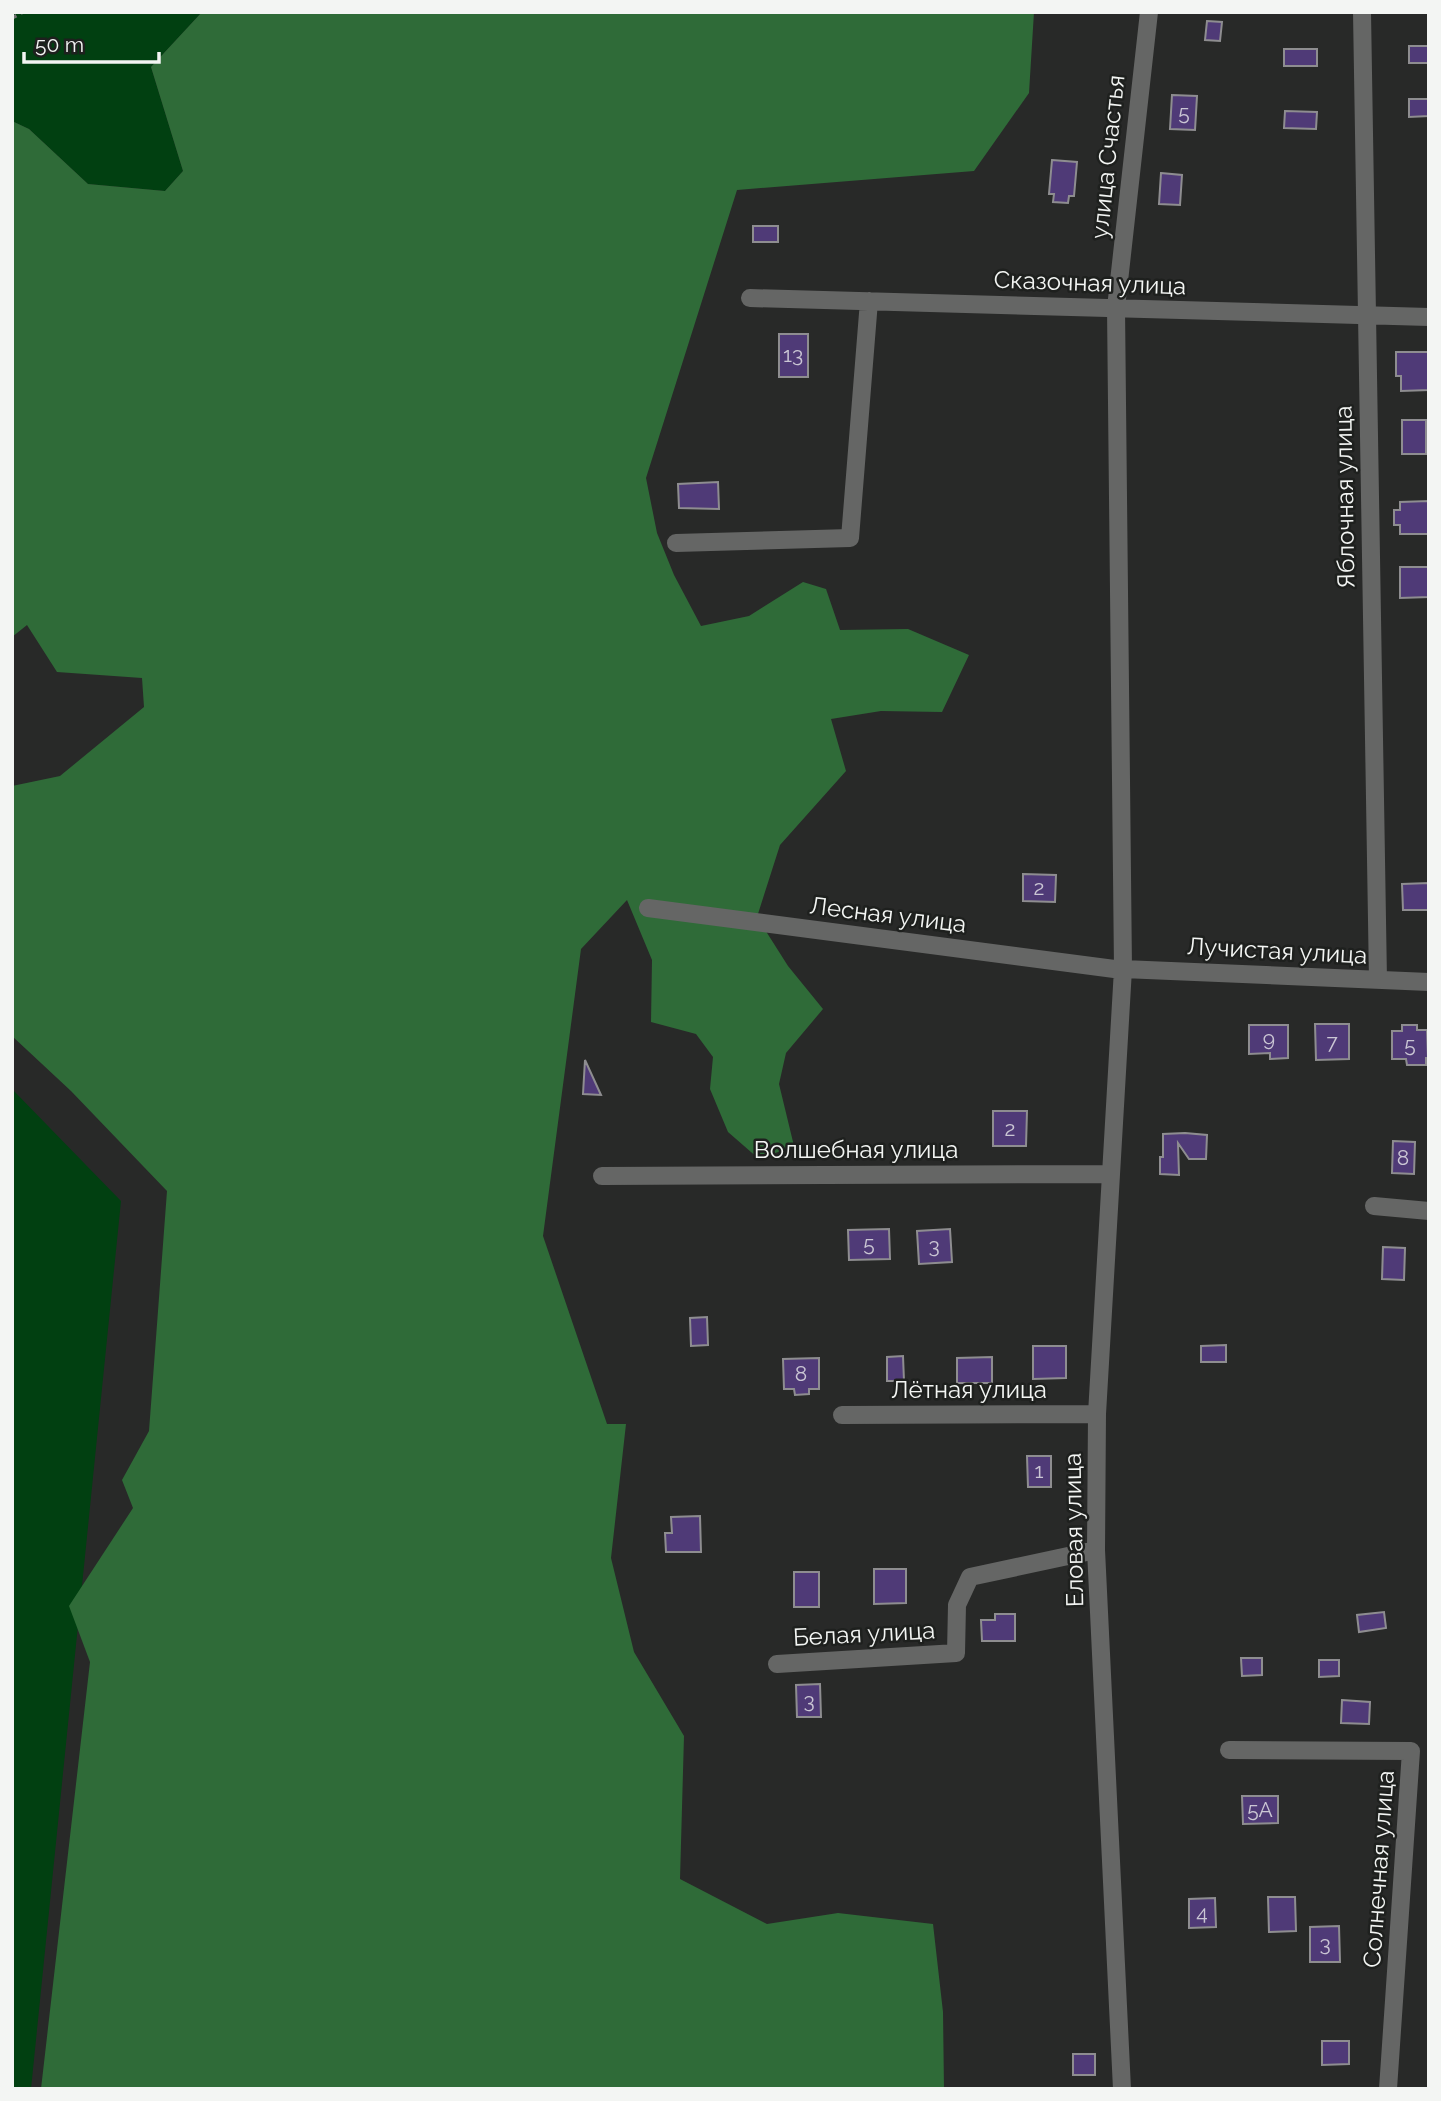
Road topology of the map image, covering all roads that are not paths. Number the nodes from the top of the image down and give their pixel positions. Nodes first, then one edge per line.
1 (1149, 12) edge
2 (1362, 12) edge
3 (750, 298) dead end
4 (869, 301) junction
5 (1116, 308) junction
6 (1367, 315) junction
7 (1429, 317) edge
8 (676, 543) dead end
9 (648, 908) dead end
10 (1122, 969) junction
11 (1378, 980) junction
12 (1429, 982) edge
13 (1111, 1174) junction
14 (602, 1176) dead end
15 (1374, 1206) dead end
16 (1429, 1211) edge
17 (1097, 1414) junction
18 (842, 1415) dead end
19 (1096, 1550) junction
20 (777, 1664) dead end
21 (1229, 1750) dead end
22 (1122, 2089) edge
23 (1388, 2089) edge

1 - 5 street, улица Счастья
2 - 6 street, Яблочная улица
3 - 4 street, Сказочная улица
4 - 5 street, Сказочная улица
4 - 8 street
5 - 6 street, Сказочная улица
5 - 10 street, улица Счастья
6 - 7 street, Сказочная улица
6 - 11 street, Яблочная улица
9 - 10 street, Лесная улица
10 - 11 street, Лучистая улица
10 - 13 street, Еловая улица
11 - 12 street, Лучистая улица
13 - 14 street, Волшебная улица
13 - 17 street, Еловая улица
15 - 16 street
17 - 18 street, Лётная улица
17 - 19 street, Еловая улица
19 - 20 street, Белая улица
19 - 22 street, Еловая улица
21 - 23 street, Солнечная улица

